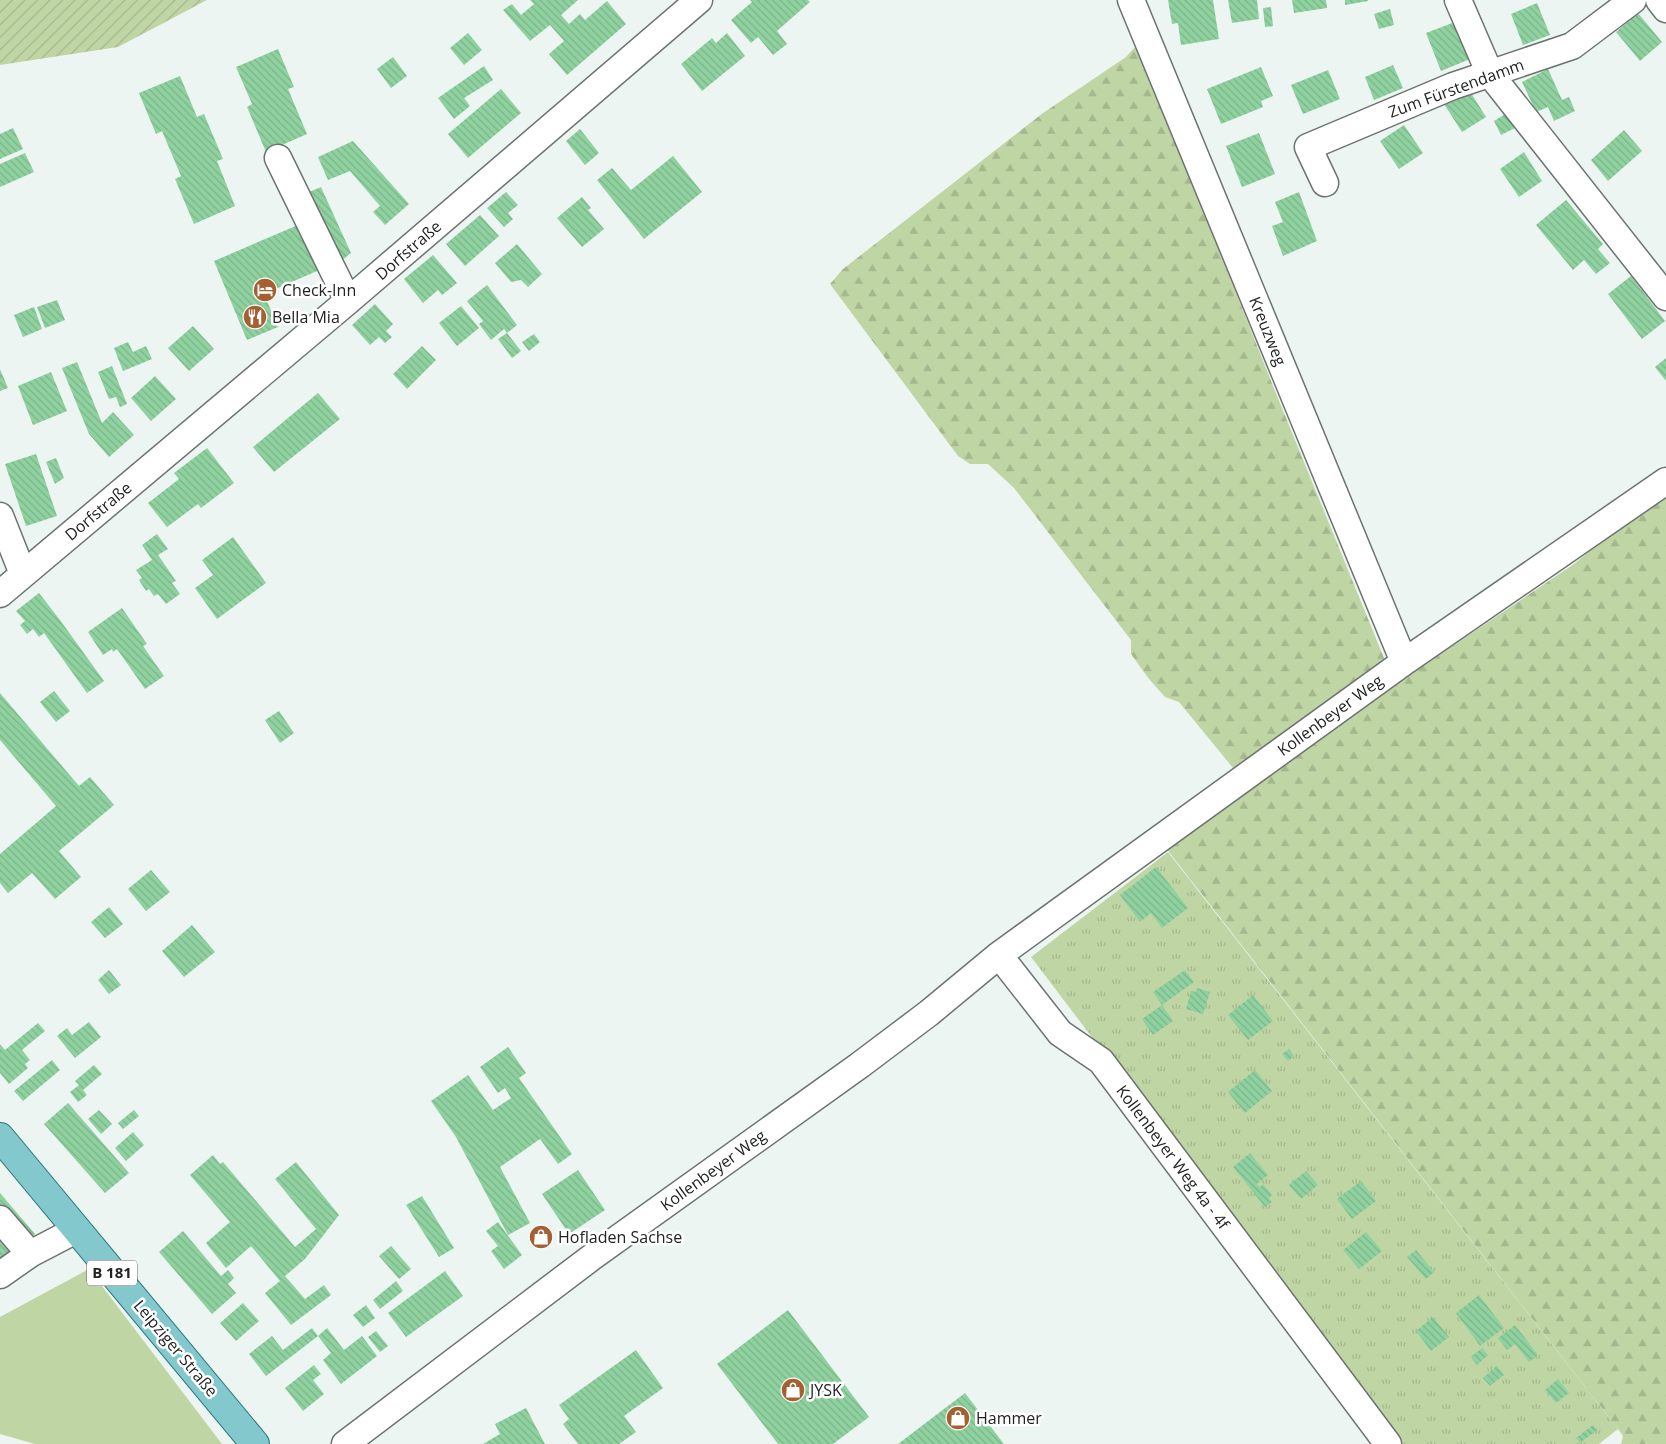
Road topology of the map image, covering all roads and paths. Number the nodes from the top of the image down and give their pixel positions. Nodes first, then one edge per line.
1 (699, 0) edge
2 (1131, 0) edge
3 (1458, 0) edge
4 (1632, 0) edge
5 (1659, 0) edge
6 (1666, 9) edge
7 (1490, 74) junction
8 (278, 158) dead end
9 (1325, 183) dead end
10 (1666, 297) edge
11 (348, 301) junction
12 (1666, 481) edge
13 (0, 516) edge
14 (23, 574) junction
15 (0, 594) edge
16 (1404, 662) junction
17 (999, 955) junction
18 (0, 1137) edge
19 (0, 1219) edge
20 (76, 1230) junction
21 (30, 1254) junction
22 (0, 1275) edge
23 (351, 1442) edge
24 (255, 1444) edge
25 (1388, 1444) edge

1 - 11 street, Dorfstraße
2 - 16 street, Kreuzweg
3 - 7 street
4 - 7 street, Zum Fürstendamm
5 - 6 street
7 - 9 street, Zum Fürstendamm
7 - 10 street
8 - 11 street
11 - 14 street, Dorfstraße
12 - 16 street, Kollenbeyer Weg
13 - 14 street
14 - 15 street, Dorfstraße
16 - 17 street, Kollenbeyer Weg
17 - 23 street, Kollenbeyer Weg
17 - 25 street, Kollenbeyer Weg 4a - 4f
18 - 20 main road, Leipziger Straße / B 181
19 - 21 street
20 - 21 street
20 - 24 main road, Leipziger Straße / B 181
21 - 22 street

